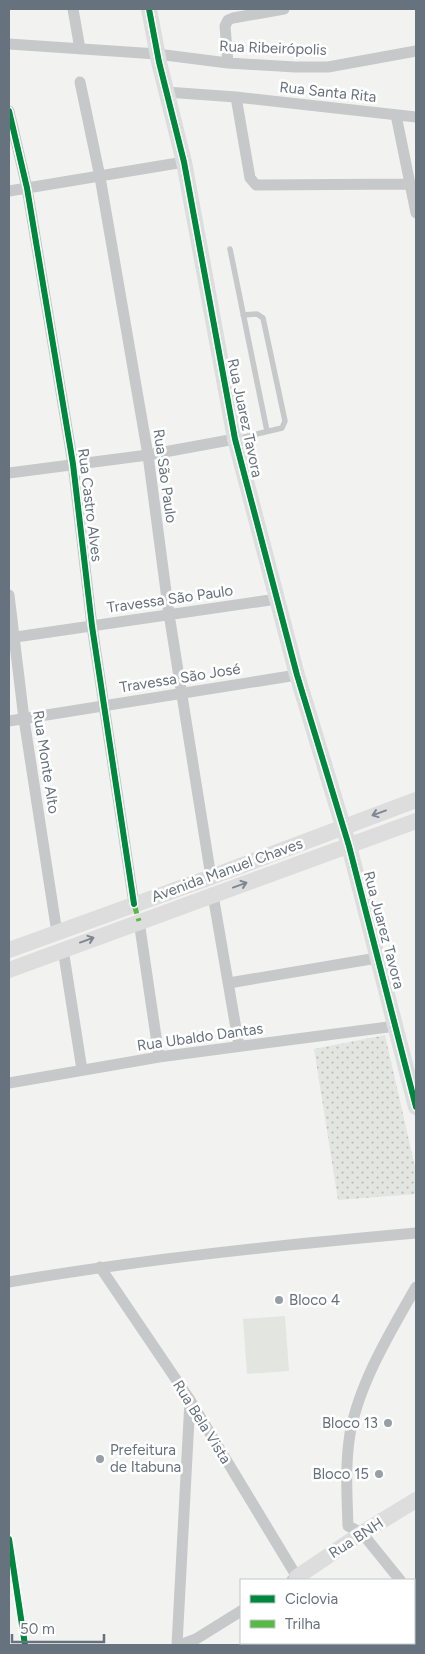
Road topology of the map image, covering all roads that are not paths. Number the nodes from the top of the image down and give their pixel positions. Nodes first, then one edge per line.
1 (73, 9) edge
2 (150, 9) edge
3 (284, 9) edge
4 (9, 44) edge
5 (80, 49) junction
6 (416, 51) edge
7 (158, 58) junction
8 (228, 63) junction
9 (80, 82) dead end
10 (165, 88) junction
11 (236, 97) junction
12 (9, 111) edge
13 (396, 115) junction
14 (416, 117) edge
15 (184, 162) junction
16 (100, 177) junction
17 (410, 184) junction
18 (27, 188) junction
19 (9, 191) edge
20 (416, 213) edge
21 (230, 249) dead end
22 (243, 315) junction
23 (267, 431) junction
24 (235, 439) junction
25 (148, 454) junction
26 (73, 464) junction
27 (9, 473) edge
28 (9, 595) edge
29 (277, 599) junction
30 (169, 614) junction
31 (92, 626) junction
32 (12, 637) edge
33 (297, 675) junction
34 (182, 693) junction
35 (104, 705) junction
36 (24, 719) junction
37 (9, 721) edge
38 (416, 800) edge
39 (416, 821) edge
40 (343, 826) junction
41 (349, 846) junction
42 (211, 877) junction
43 (213, 895) junction
44 (134, 904) junction
45 (139, 921) junction
46 (57, 933) junction
47 (63, 949) junction
48 (9, 950) edge
49 (378, 958) junction
50 (9, 970) edge
51 (229, 983) junction
52 (396, 1026) junction
53 (239, 1046) junction
54 (159, 1057) junction
55 (82, 1070) junction
56 (9, 1083) edge
57 (416, 1107) edge
58 (416, 1233) edge
59 (100, 1267) junction
60 (9, 1282) edge
61 (416, 1287) edge
62 (190, 1400) junction
63 (416, 1500) edge
64 (362, 1533) junction
65 (296, 1579) edge
66 (399, 1579) edge
67 (240, 1612) edge
68 (199, 1642) edge
69 (179, 1645) edge

1 - 5 street
2 - 7 street, Rua Juarez Tavora
3 - 8 street
4 - 5 street, Rua Ribeirópolis
5 - 7 street, Rua Ribeirópolis
6 - 8 street, Rua Ribeirópolis
7 - 8 street, Rua Ribeirópolis
7 - 10 street, Rua Juarez Tavora
9 - 16 street, Rua São Paulo
10 - 11 street, Rua Santa Rita
10 - 15 street, Rua Juarez Tavora
11 - 13 street, Rua Santa Rita
11 - 17 street
12 - 18 street, Rua Castro Alves
13 - 14 street, Rua Santa Rita
13 - 17 street
15 - 16 street
15 - 24 street, Rua Juarez Tavora
16 - 18 street
16 - 25 street, Rua São Paulo
17 - 20 street
18 - 19 street
18 - 26 street, Rua Castro Alves
21 - 22 lane
22 - 23 lane
22 - 23 lane
23 - 24 lane
24 - 25 street
24 - 29 street, Rua Juarez Tavora
25 - 26 street
25 - 30 street, Rua São Paulo
26 - 27 street
26 - 31 street, Rua Castro Alves
28 - 32 street, Rua Monte Alto
29 - 30 street, Travessa São Paulo
29 - 33 street, Rua Juarez Tavora
30 - 31 street, Travessa São Paulo
30 - 34 street, Rua São Paulo
31 - 32 street, Travessa São Paulo
31 - 35 street, Rua Castro Alves
32 - 36 street, Rua Monte Alto
33 - 34 street, Travessa São José
33 - 40 street, Rua Juarez Tavora
34 - 35 street, Travessa São José
34 - 42 street, Rua São Paulo
35 - 36 street, Travessa São José
35 - 44 street, Rua Castro Alves
36 - 37 street, Travessa São José
36 - 46 street, Rua Monte Alto
38 -> 40 street, Avenida Manuel Chaves
39 - 41 street, Avenida Manuel Chaves
40 - 41 street, Rua Juarez Tavora
40 - 42 street, Avenida Manuel Chaves
43 -> 41 street, Avenida Manuel Chaves
41 - 49 street, Rua Juarez Tavora
42 - 44 street, Avenida Manuel Chaves
43 - 45 street, Avenida Manuel Chaves
43 - 51 street
44 - 46 street, Avenida Manuel Chaves
47 -> 45 street, Avenida Manuel Chaves
45 - 54 street
46 - 48 street, Avenida Manuel Chaves
47 - 50 street, Avenida Manuel Chaves
47 - 55 street
49 - 51 street
49 - 52 street, Rua Juarez Tavora
51 - 53 street
52 - 53 street, Rua Ubaldo Dantas
52 - 57 street, Rua Juarez Tavora
53 - 54 street, Rua Ubaldo Dantas
54 - 55 street, Rua Ubaldo Dantas
55 - 56 street, Rua Ubaldo Dantas
58 - 59 street
59 - 60 street
59 - 62 street, Rua Bela Vista
61 - 64 street
62 - 65 street, Rua Bela Vista
62 - 69 street
63 - 64 street, Rua BNH
64 - 65 street, Rua BNH
64 - 66 street
67 - 68 street
68 - 69 street

